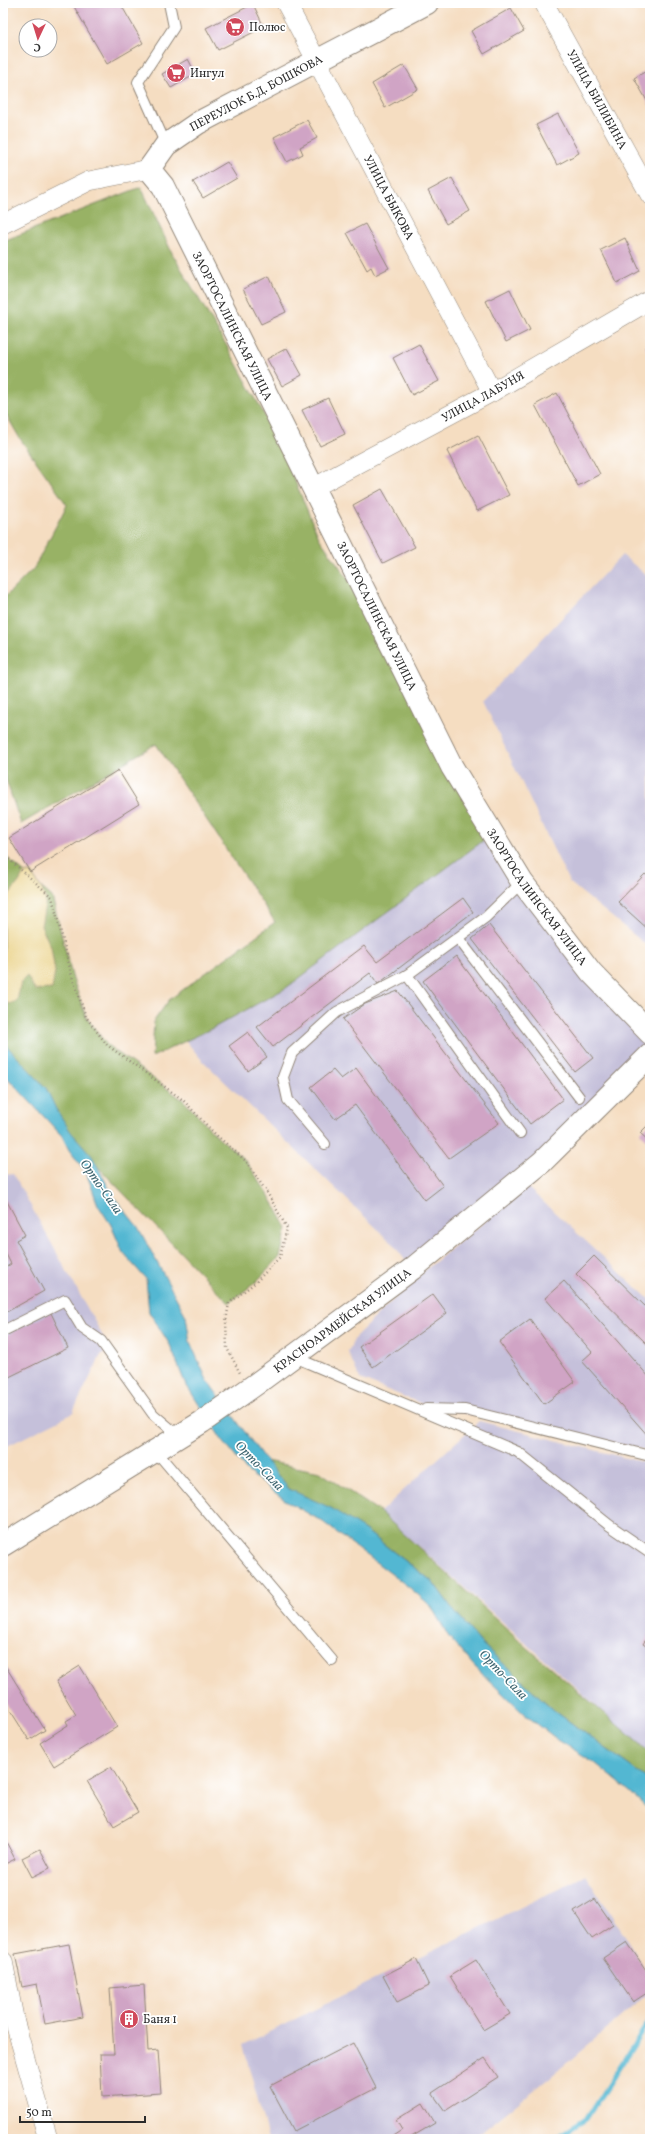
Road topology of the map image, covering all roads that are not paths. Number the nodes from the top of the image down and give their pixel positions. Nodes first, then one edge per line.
1 (169, 3) edge
2 (286, 3) edge
3 (427, 3) edge
4 (544, 3) edge
5 (317, 60) junction
6 (166, 145) junction
7 (149, 169) junction
8 (650, 195) edge
9 (3, 224) edge
10 (650, 300) edge
11 (492, 392) junction
12 (313, 488) junction
13 (522, 882) junction
14 (458, 938) junction
15 (407, 975) junction
16 (650, 1033) edge
17 (650, 1055) edge
18 (579, 1097) dead end
19 (520, 1133) dead end
20 (325, 1144) dead end
21 (3, 1332) edge
22 (294, 1357) junction
23 (419, 1409) junction
24 (179, 1436) junction
25 (155, 1450) junction
26 (650, 1456) edge
27 (3, 1545) edge
28 (650, 1553) edge
29 (332, 1660) dead end
30 (3, 1961) edge
31 (9, 2024) edge
32 (48, 2139) edge

1 - 6 lane
2 - 5 street, УЛИЦА БЫКОВА
3 - 5 street, ПЕРЕУЛОК Б.Д. БОШКОВА
4 - 8 street, УЛИЦА БИЛИБИНА
5 - 6 street, ПЕРЕУЛОК Б.Д. БОШКОВА
5 - 11 street, УЛИЦА БЫКОВА
6 - 7 street, ПЕРЕУЛОК Б.Д. БОШКОВА
7 - 9 street
7 - 12 street, ЗАОРТОСАЛИНСКАЯ УЛИЦА
10 - 11 street, УЛИЦА ЛАБУНЯ
11 - 12 street, УЛИЦА ЛАБУНЯ
12 - 13 street, ЗАОРТОСАЛИНСКАЯ УЛИЦА
13 - 14 lane
13 - 16 street, ЗАОРТОСАЛИНСКАЯ УЛИЦА
14 - 15 lane
14 - 18 lane
15 - 19 lane
15 - 20 lane
17 - 22 street, КРАСНОАРМЕЙСКАЯ УЛИЦА
21 - 24 lane
22 - 23 lane
22 - 24 street, КРАСНОАРМЕЙСКАЯ УЛИЦА
23 - 26 lane
23 - 28 lane
24 - 25 street, КРАСНОАРМЕЙСКАЯ УЛИЦА
25 - 27 street, КРАСНОАРМЕЙСКАЯ УЛИЦА
25 - 29 lane
30 - 31 street
31 - 32 street

